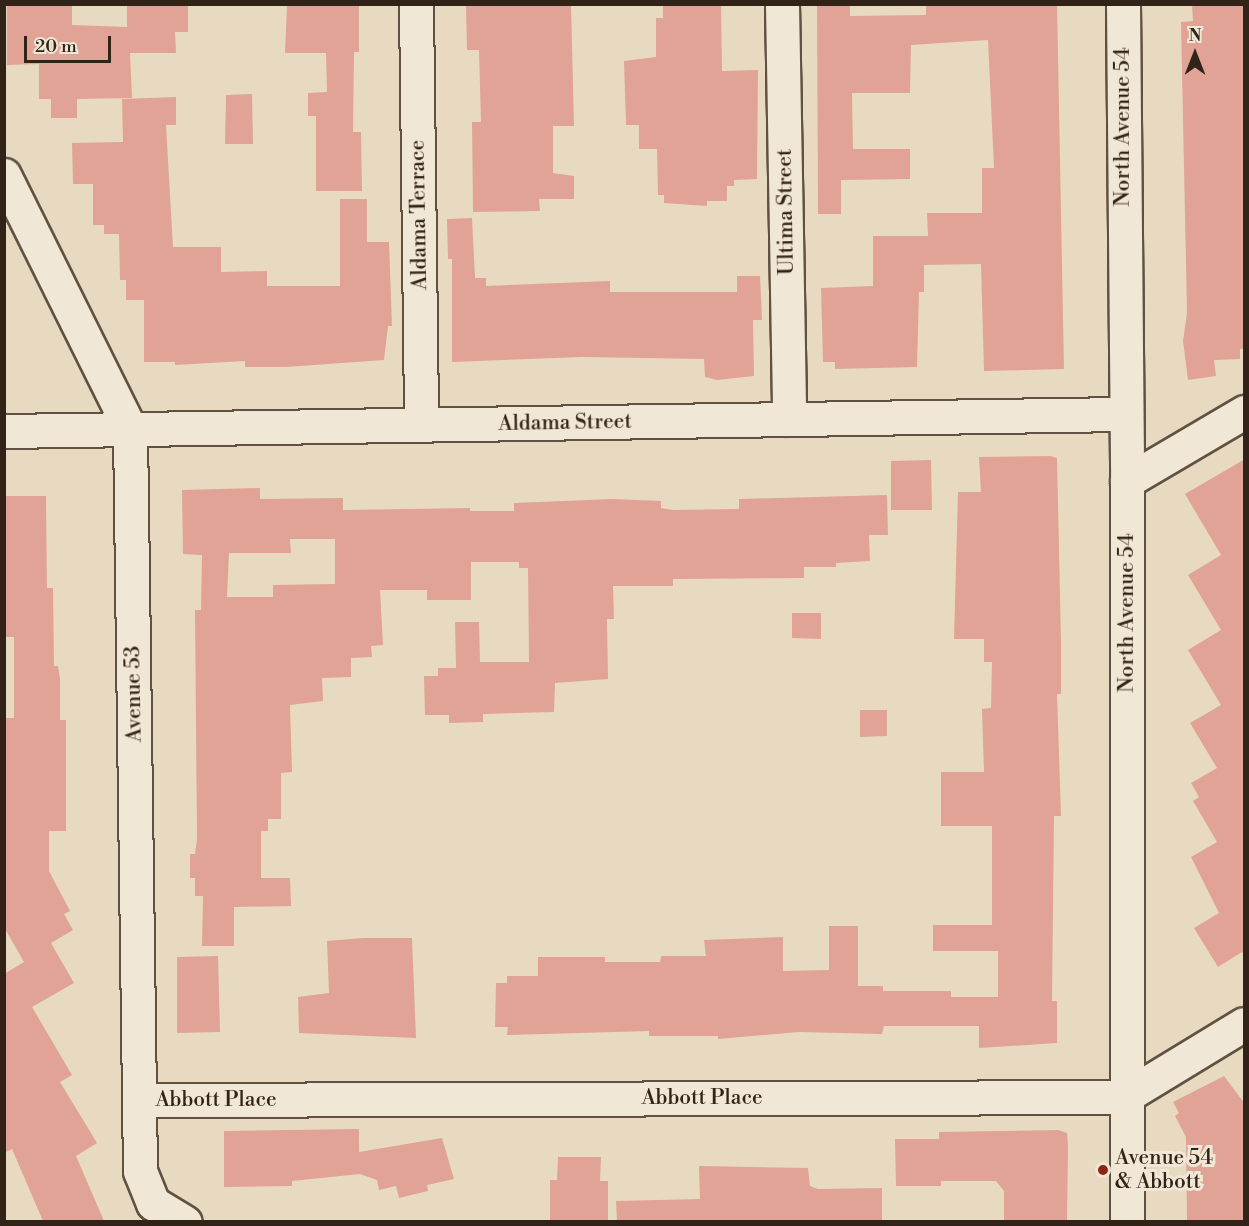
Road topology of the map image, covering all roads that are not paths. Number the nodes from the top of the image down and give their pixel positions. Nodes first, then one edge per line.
1 (416, 4) edge
2 (782, 4) edge
3 (1123, 4) edge
4 (4, 175) edge
5 (1245, 412) edge
6 (1126, 414) junction
7 (789, 419) junction
8 (421, 425) junction
9 (130, 429) junction
10 (4, 432) edge
11 (1127, 481) junction
12 (1245, 1024) edge
13 (1124, 1097) junction
14 (139, 1100) junction
15 (185, 1221) edge
16 (1126, 1221) edge

1 - 8 street, Aldama Terrace
2 - 7 street, Ultima Street
3 - 6 street, North Avenue 54
4 - 9 street, Avenue 53
5 - 11 street
6 - 7 street, Aldama Street
6 - 11 street, North Avenue 54
7 - 8 street, Aldama Street
8 - 9 street, Aldama Street
9 - 10 street, Aldama Street
9 - 14 street, Avenue 53
11 - 13 street, North Avenue 54
12 - 13 street
13 - 14 street, Abbott Place
13 - 16 street, North Avenue 54
14 - 15 street, Avenue 53

